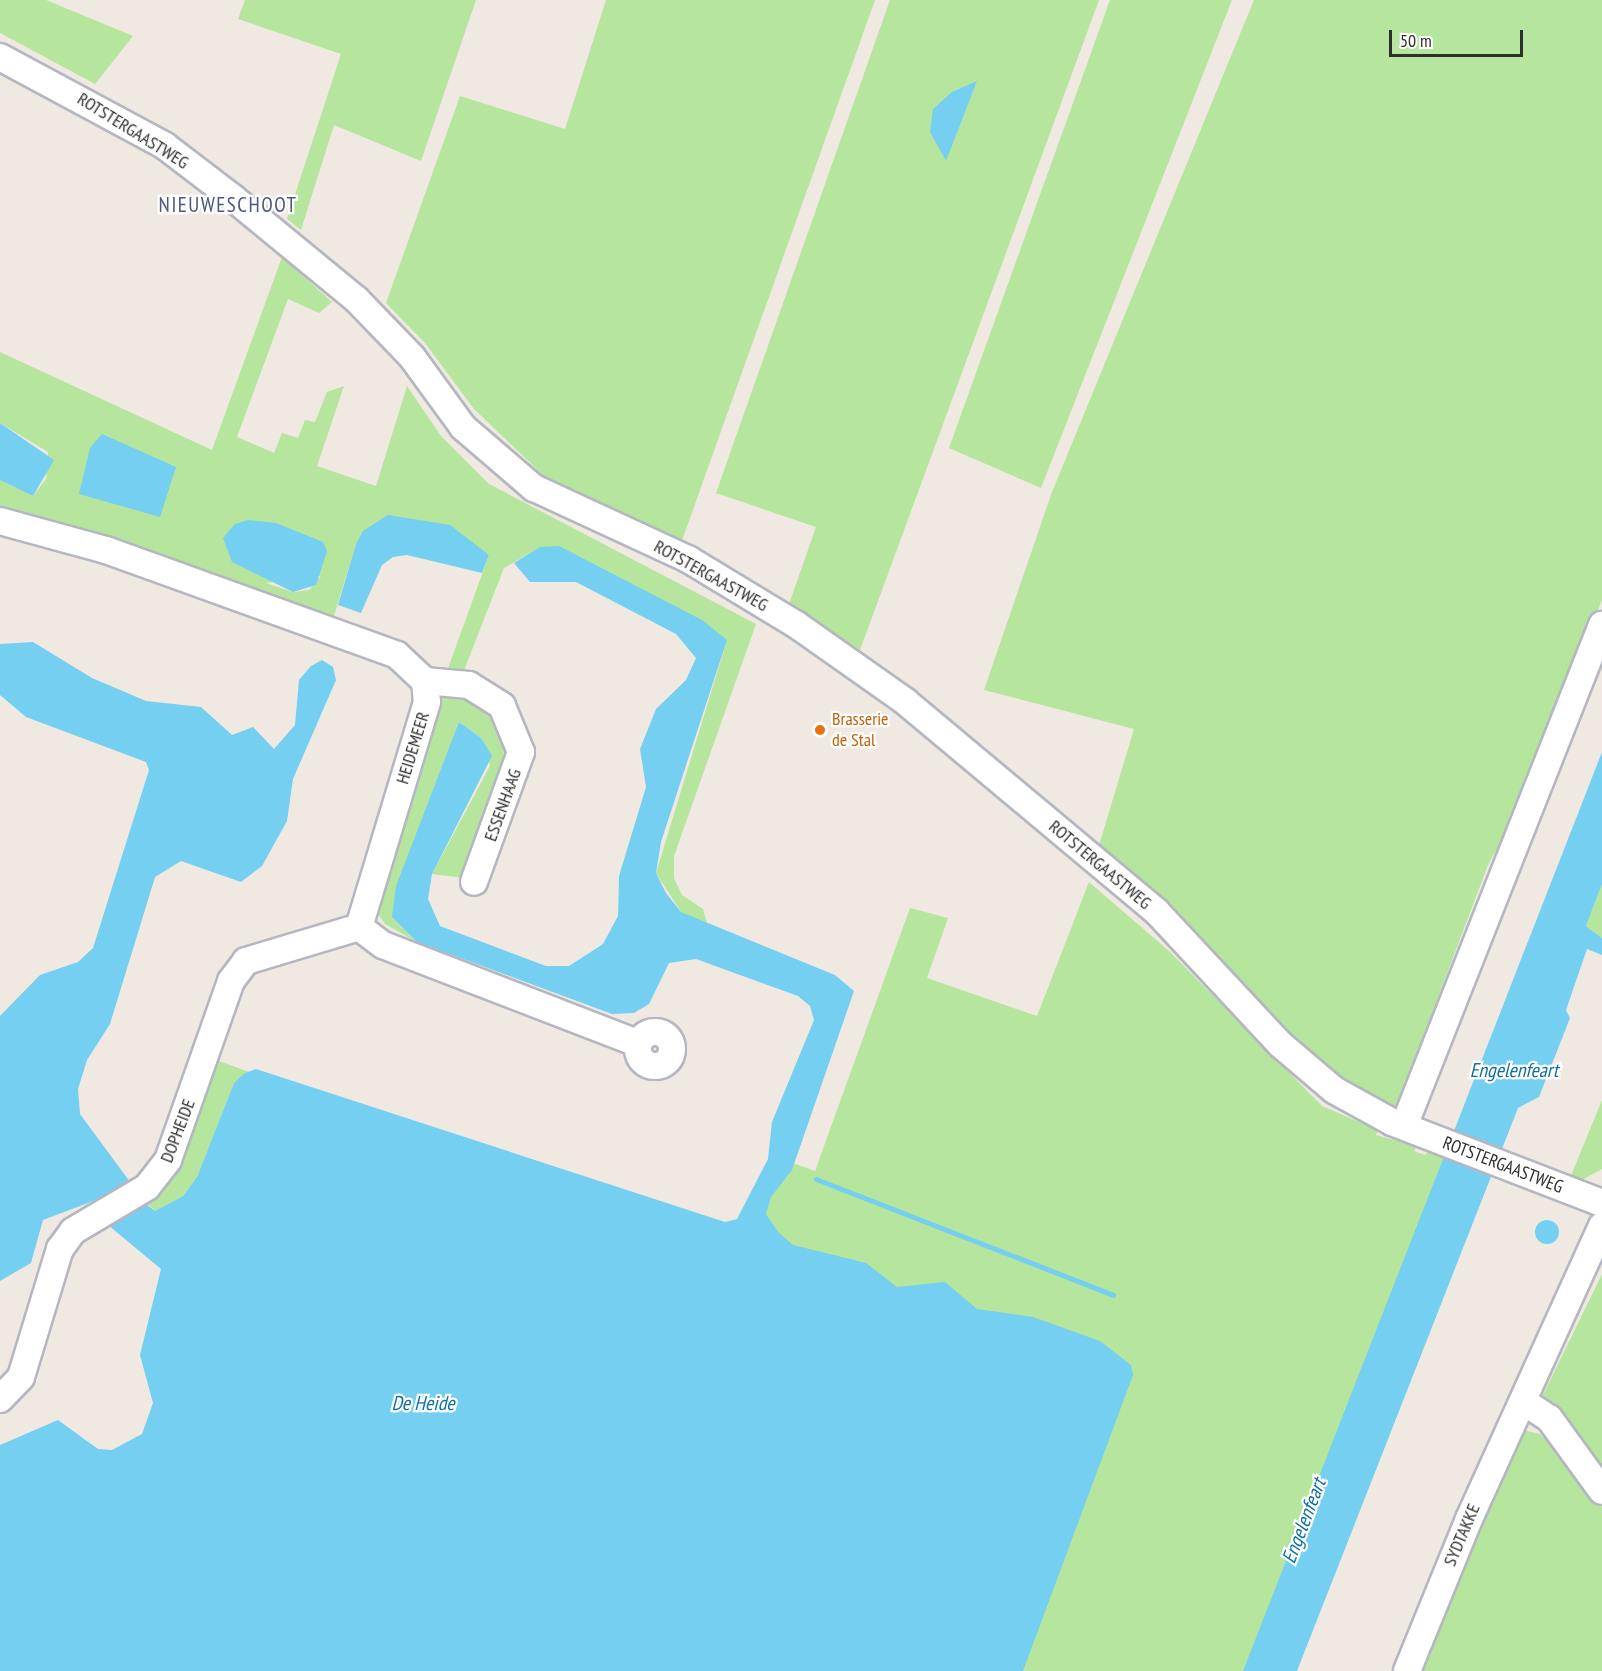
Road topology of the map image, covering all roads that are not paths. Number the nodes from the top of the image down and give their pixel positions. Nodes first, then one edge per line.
1 (0, 57) edge
2 (0, 521) edge
3 (1602, 625) edge
4 (425, 681) junction
5 (474, 882) dead end
6 (359, 927) junction
7 (639, 1044) dead end
8 (1404, 1126) junction
9 (1602, 1203) edge
10 (1602, 1226) edge
11 (0, 1399) edge
12 (1524, 1402) junction
13 (1602, 1491) edge
14 (1407, 1671) edge

1 - 8 street, ROTSTERGAASTWEG
2 - 4 street
3 - 8 street
4 - 5 street, ESSENHAAG
4 - 6 street, HEIDEMEER
6 - 7 street
6 - 11 street, DOPHEIDE
8 - 9 street, ROTSTERGAASTWEG
10 - 12 street, SYDTAKKE
12 - 13 street
12 - 14 street, SYDTAKKE

